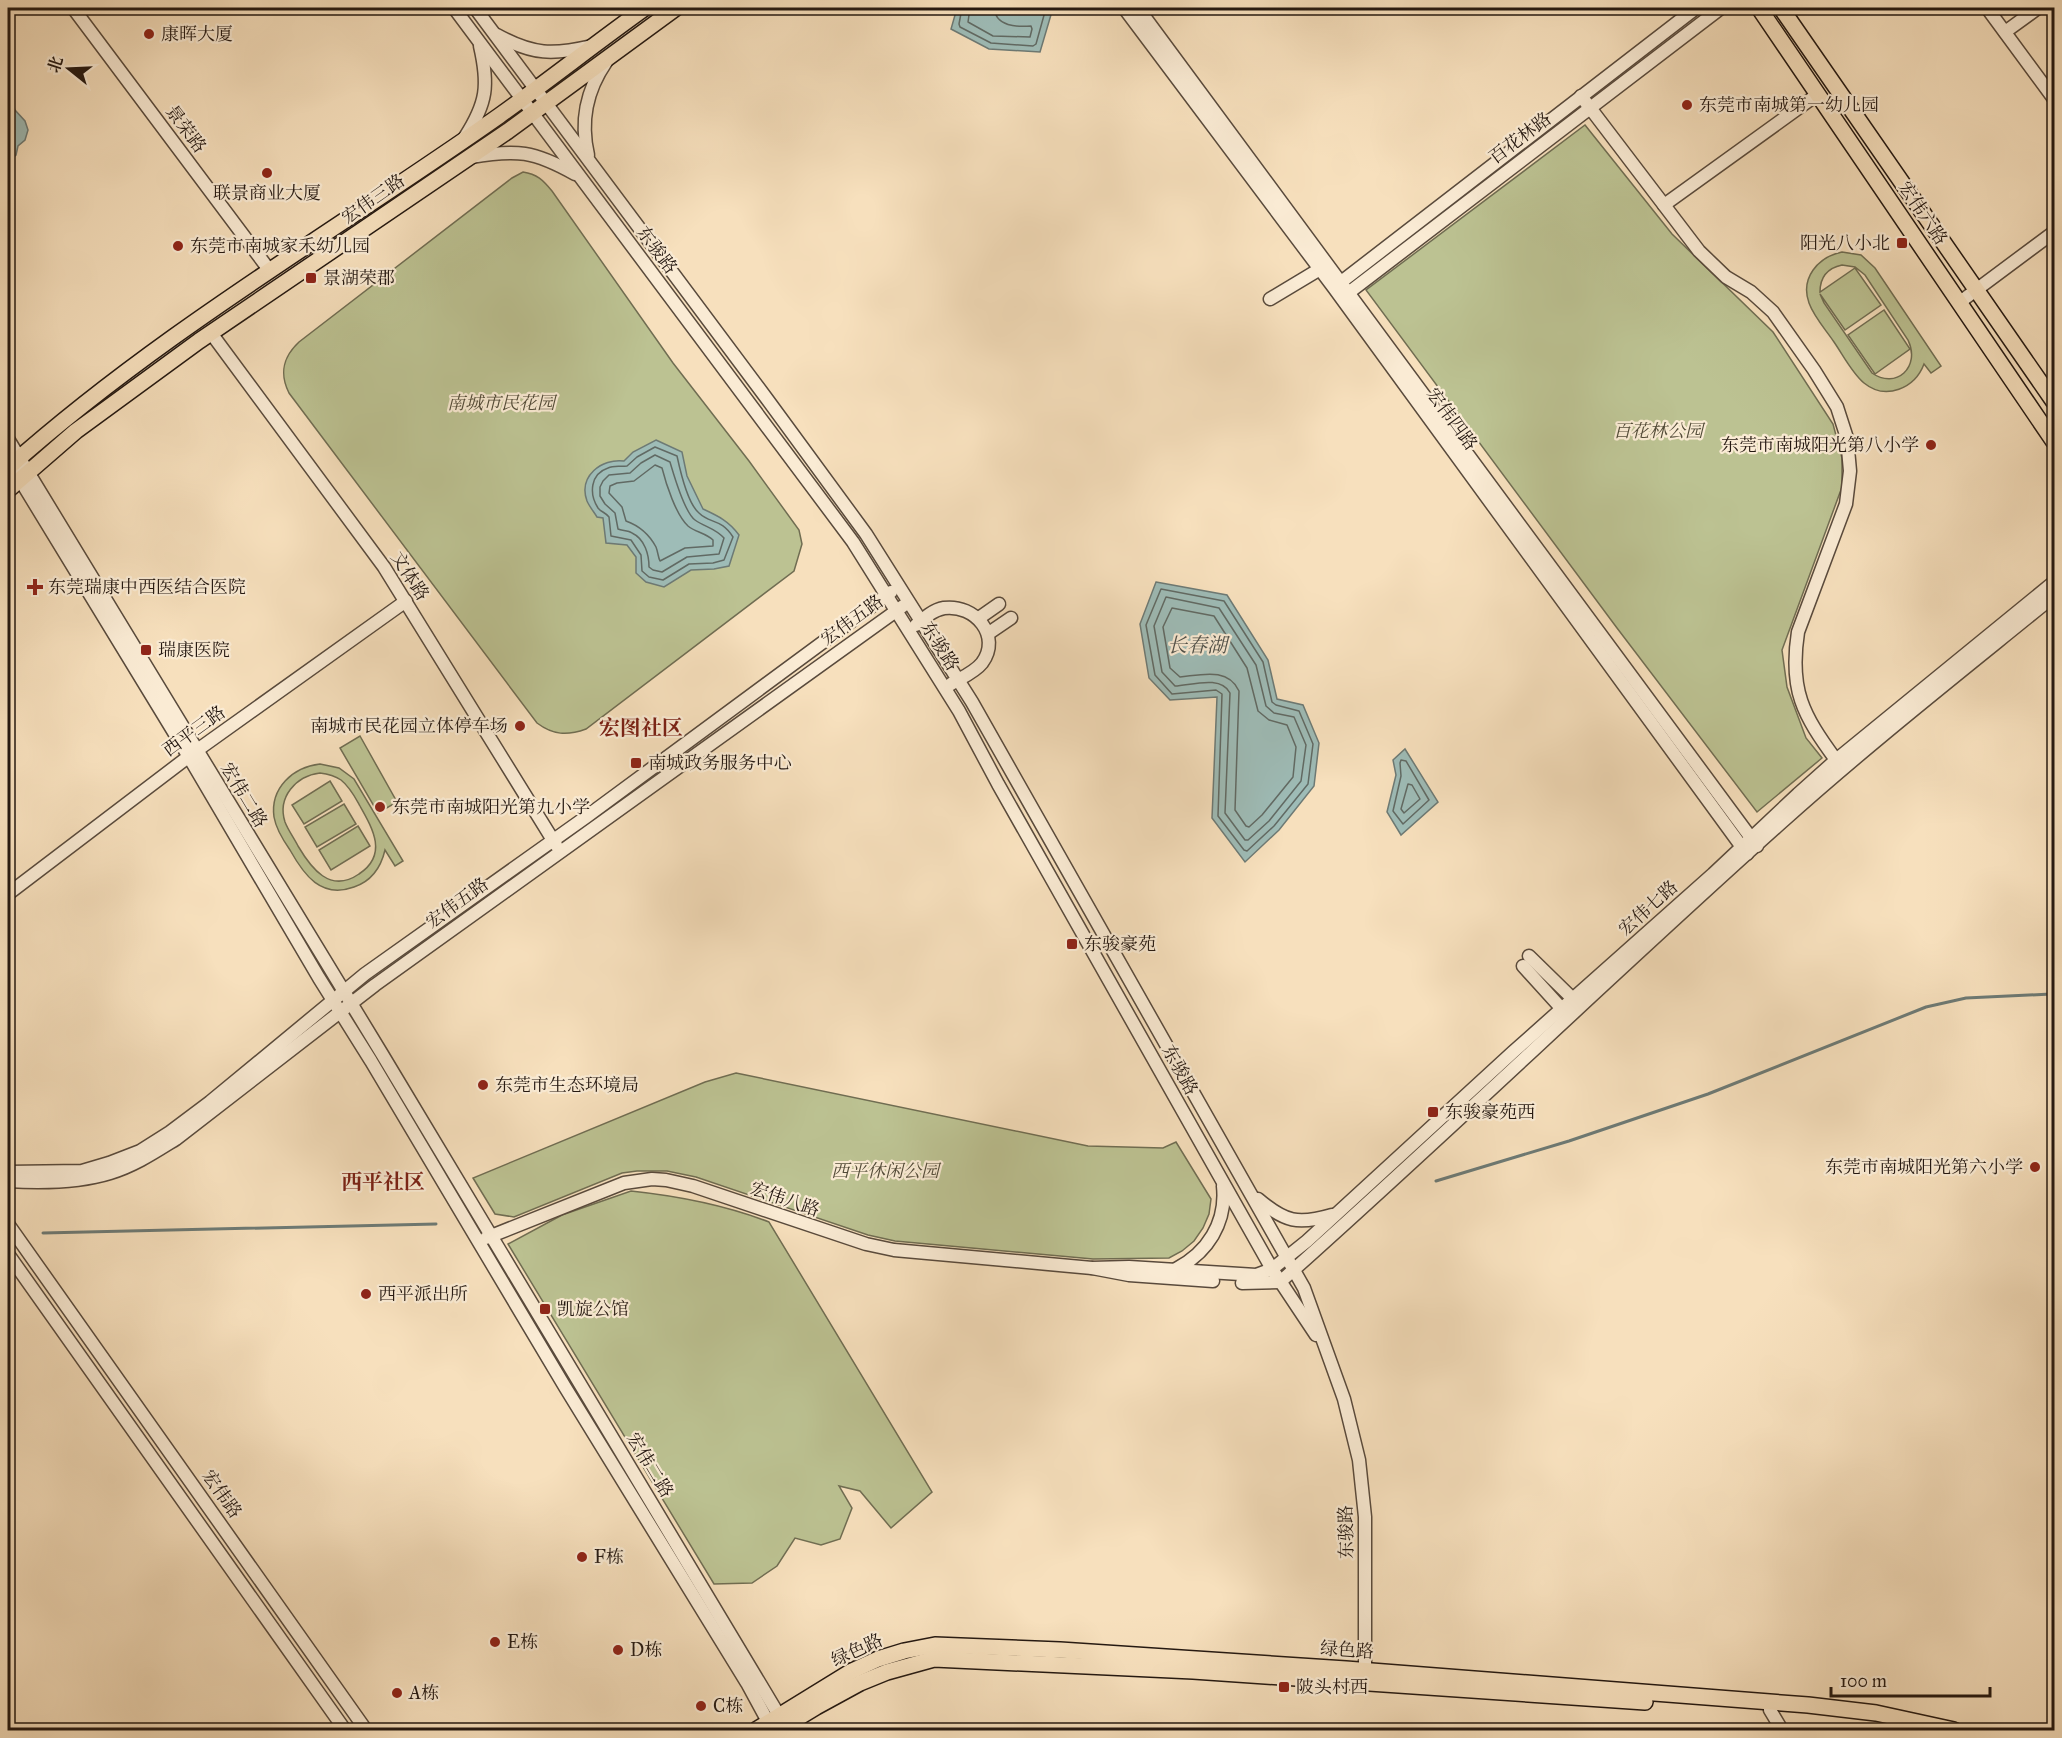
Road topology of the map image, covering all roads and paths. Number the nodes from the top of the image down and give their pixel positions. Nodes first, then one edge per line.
1 (73, 8) edge
2 (454, 8) edge
3 (475, 8) edge
4 (645, 8) edge
5 (676, 8) edge
6 (1124, 8) edge
7 (1138, 8) edge
8 (1696, 8) edge
9 (1721, 8) edge
10 (1759, 8) edge
11 (1781, 8) edge
12 (1987, 8) edge
13 (2038, 8) edge
14 (2005, 32) junction
15 (493, 33) junction
16 (479, 42) junction
17 (593, 45) junction
18 (610, 57) junction
19 (535, 89) junction
20 (1818, 94) junction
21 (1581, 96) junction
22 (522, 99) junction
23 (2055, 99) edge
24 (546, 104) junction
25 (1590, 108) junction
26 (533, 114) junction
27 (464, 139) junction
28 (470, 157) junction
29 (590, 162) junction
30 (580, 177) junction
31 (1664, 205) junction
32 (2055, 232) edge
33 (1320, 269) junction
34 (270, 271) junction
35 (1341, 290) junction
36 (1977, 290) junction
37 (1270, 299) dead end
38 (1960, 302) junction
39 (211, 333) junction
40 (2055, 402) edge
41 (8, 440) edge
42 (2055, 442) edge
43 (11, 463) edge
44 (24, 476) junction
45 (8, 490) edge
46 (2055, 582) edge
47 (899, 586) junction
48 (886, 595) junction
49 (2055, 596) edge
50 (406, 601) junction
51 (909, 602) junction
52 (999, 604) dead end
53 (896, 611) junction
54 (979, 618) junction
55 (1011, 618) dead end
56 (921, 621) junction
57 (909, 631) junction
58 (989, 633) junction
59 (958, 680) junction
60 (945, 688) junction
61 (192, 754) junction
62 (1836, 760) junction
63 (556, 846) junction
64 (1749, 846) junction
65 (8, 894) edge
66 (343, 991) junction
67 (1573, 999) junction
68 (332, 1000) junction
69 (350, 1003) junction
70 (1562, 1009) junction
71 (340, 1011) junction
72 (8, 1172) edge
73 (445, 1172) junction
74 (8, 1181) edge
75 (1223, 1182) junction
76 (1253, 1195) junction
77 (1336, 1214) junction
78 (8, 1224) edge
79 (491, 1236) junction
80 (478, 1241) junction
81 (8, 1254) edge
82 (1287, 1257) junction
83 (1092, 1268) junction
84 (1272, 1269) junction
85 (1175, 1270) junction
86 (1294, 1270) junction
87 (1280, 1282) junction
88 (1326, 1350) junction
89 (1365, 1676) junction
90 (1770, 1710) junction
91 (776, 1727) edge
92 (345, 1731) edge
93 (366, 1731) edge
94 (1782, 1731) edge
95 (1919, 1731) edge
96 (1954, 1731) edge

1 - 34 street, 景荣路
2 - 16 street, 东骏路
3 - 15 street, 东骏路
4 - 17 main road, 宏伟三路
5 - 18 main road, 宏伟三路
6 - 33 street, 宏伟四路
7 - 35 street, 宏伟四路
8 - 21 street, 百花林路
9 - 25 street, 百花林路
10 - 20 main road, 宏伟六路
11 - 36 main road, 宏伟六路
12 - 14 street
13 - 14 street
14 - 23 street
15 - 17 street
15 - 19 street, 东骏路
16 - 22 street, 东骏路
16 - 27 street
17 - 19 main road, 宏伟三路
18 - 24 main road, 宏伟三路
18 - 29 street
19 - 22 main road, 宏伟三路
19 - 24 street, 东骏路
20 - 31 street
20 - 38 main road, 宏伟六路
21 - 25 street
21 - 35 street, 百花林路
22 - 26 street, 东骏路
22 - 27 main road, 宏伟三路
24 - 26 main road, 宏伟三路
24 - 29 street, 东骏路
25 - 31 street
25 - 35 street, 百花林路
26 - 28 main road, 宏伟三路
26 - 30 street, 东骏路
27 - 34 main road, 宏伟三路
28 - 30 street
28 - 39 main road, 宏伟三路
29 - 47 street, 东骏路
30 - 48 street, 东骏路
31 - 62 street
32 - 36 street
33 - 35 street, 宏伟四路
33 - 37 street
34 - 43 main road, 宏伟三路
35 - 64 street, 宏伟四路
36 - 38 street
36 - 40 main road, 宏伟六路
38 - 42 main road, 宏伟六路
39 - 44 main road, 宏伟三路
39 - 50 street, 文体路
41 - 43 street, 宏伟二路
43 - 44 street, 宏伟二路
44 - 45 main road, 宏伟三路
44 - 61 street, 宏伟二路
46 - 62 street, 宏伟七路
47 - 48 street
47 - 51 street, 东骏路
48 - 53 street, 东骏路
48 - 63 street, 宏伟五路
49 - 64 street, 宏伟七路
50 - 61 street, 西平三路
50 - 63 street, 文体路
51 - 53 street, 宏伟五路
51 - 56 street, 东骏路
52 - 54 street
53 - 57 street, 东骏路
53 - 63 street, 宏伟五路
54 - 56 street
54 - 58 street
55 - 58 street
56 - 57 street
56 - 59 street, 东骏路
57 - 60 street, 东骏路
58 - 59 street
59 - 60 street
59 - 76 street, 东骏路
60 - 75 street, 东骏路
61 - 65 street, 西平三路
61 - 66 street, 宏伟二路
61 - 68 street, 宏伟二路
62 - 64 street, 宏伟七路
63 - 66 street, 宏伟五路
63 - 69 street, 宏伟五路
64 - 67 street, 宏伟七路
64 - 86 street, 宏伟七路
66 - 68 street, 宏伟五路
66 - 69 street, 宏伟二路
67 - 70 street, 宏伟七路
67 - 70 street
68 - 71 street, 宏伟二路
68 - 72 street, 宏伟五路
69 - 71 street, 宏伟五路
69 - 73 street, 宏伟二路
70 - 77 street, 宏伟七路
71 - 73 street, 宏伟二路
71 - 74 street, 宏伟五路
73 - 79 street, 宏伟二路
73 - 80 street, 宏伟二路
75 - 84 street, 东骏路
75 - 85 street
76 - 77 street
76 - 82 street, 东骏路
77 - 82 street, 宏伟七路
78 - 93 street, 宏伟路
79 - 80 street, 宏伟八路
79 - 83 street, 宏伟八路
79 - 91 street, 宏伟二路
80 - 91 street, 宏伟二路
81 - 92 street, 宏伟路
82 - 84 street, 宏伟七路
82 - 86 street, 东骏路
83 - 85 street, 宏伟八路
83 - 87 street, 宏伟八路
84 - 85 street, 宏伟八路
84 - 87 street, 东骏路
86 - 87 street, 宏伟七路
86 - 88 street, 东骏路
87 - 88 street, 东骏路
88 - 89 street, 东骏路
89 - 90 main road, 绿色路
89 - 91 main road, 绿色路
89 - 96 main road, 绿色路
90 - 94 street
90 - 95 main road, 绿色路

